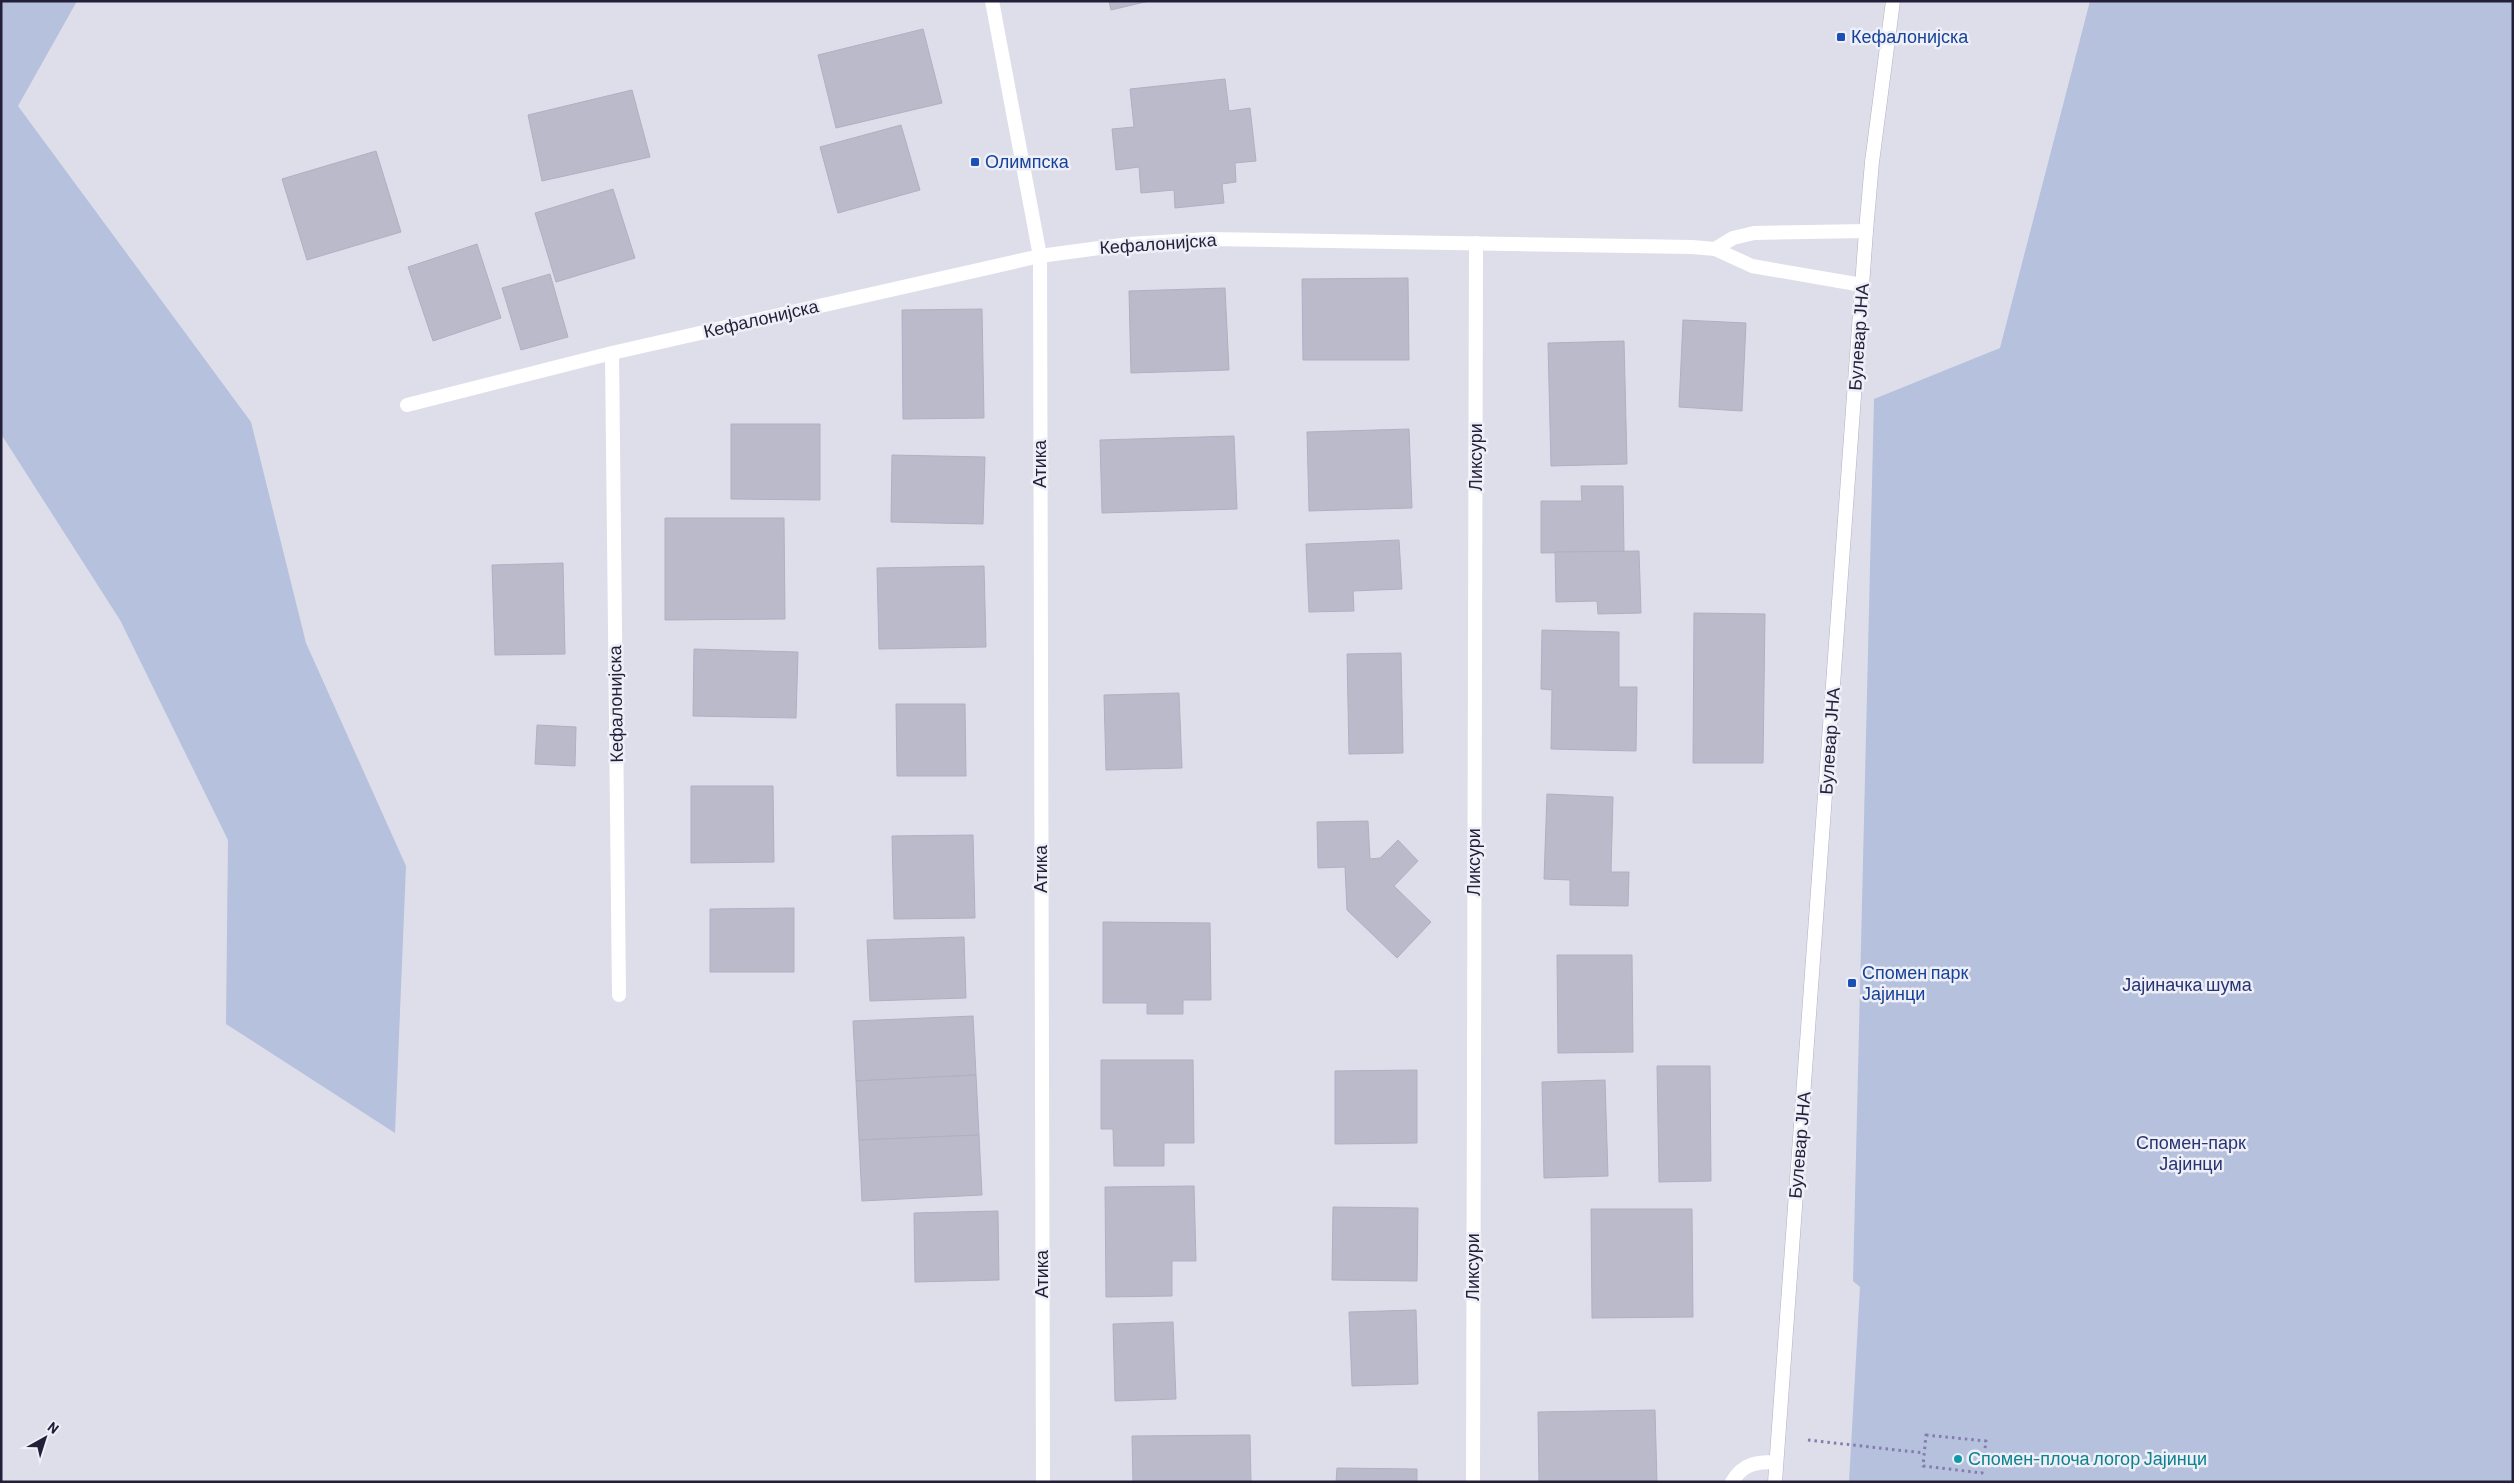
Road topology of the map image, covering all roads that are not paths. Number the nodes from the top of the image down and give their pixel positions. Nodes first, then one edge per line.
1 (992, 1) edge
2 (1893, 1) edge
3 (1866, 231) junction
4 (1476, 243) junction
5 (1715, 250) junction
6 (1040, 256) junction
7 (1862, 285) junction
8 (612, 353) junction
9 (407, 405) dead end
10 (619, 995) dead end
11 (1776, 1462) junction
12 (1043, 1482) edge
13 (1473, 1482) edge
14 (1732, 1482) edge
15 (1775, 1482) edge

1 - 6 street
2 - 3 street, Булевар ЈНА
3 - 5 street
3 - 7 street, Булевар ЈНА
4 - 5 street, Кефалонијска
4 - 6 street, Кефалонијска
4 - 13 street, Ликсури
5 - 7 street, Кефалонијска
6 - 8 street, Кефалонијска
6 - 12 street, Атика
7 - 11 street, Булевар ЈНА
8 - 9 street, Кефалонијска
8 - 10 street, Кефалонијска
11 - 14 street
11 - 15 street, Булевар ЈНА

